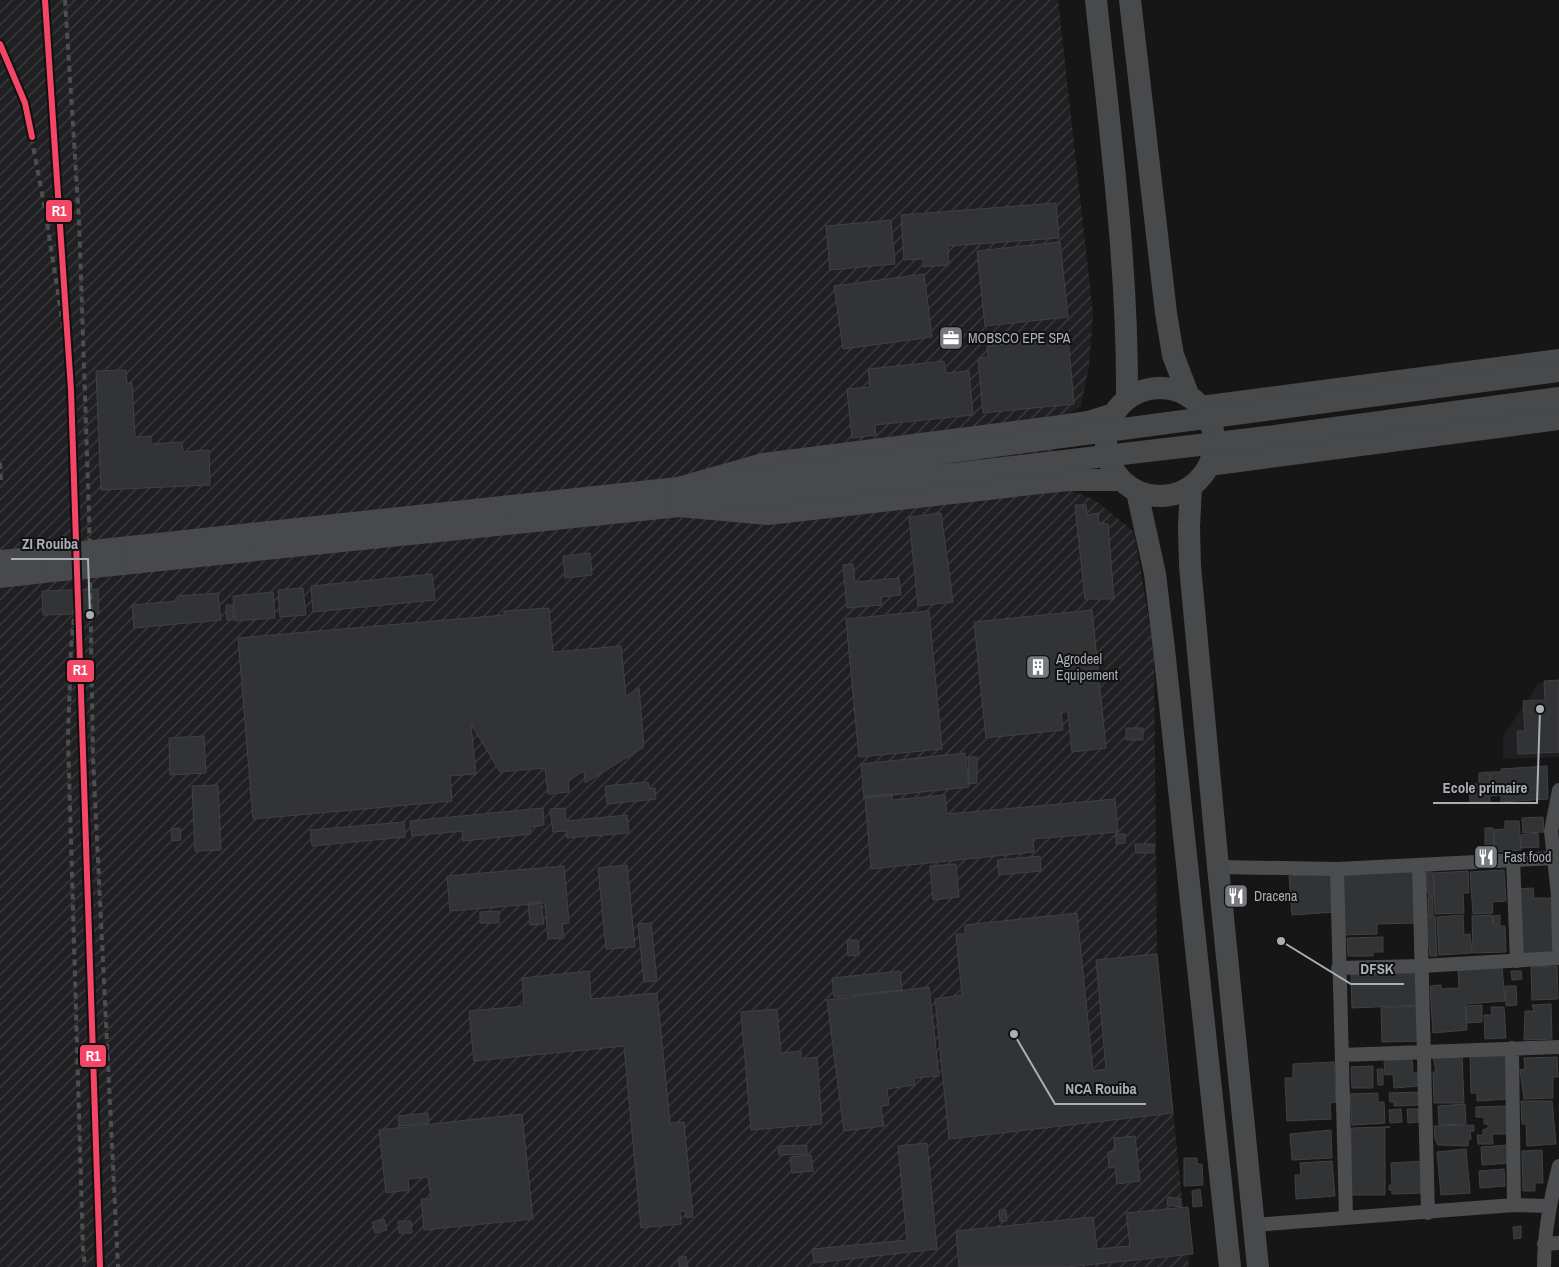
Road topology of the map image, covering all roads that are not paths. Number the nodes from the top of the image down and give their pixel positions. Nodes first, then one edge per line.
1 (1096, 0) edge
2 (1130, 0) edge
3 (1559, 360) edge
4 (1559, 371) edge
5 (1559, 398) edge
6 (1195, 402) junction
7 (1120, 407) junction
8 (1559, 418) edge
9 (1209, 465) junction
10 (1129, 486) junction
11 (1191, 487) junction
12 (678, 497) junction
13 (0, 561) edge
14 (51, 564) junction
15 (0, 577) edge
16 (1559, 790) edge
17 (1554, 858) junction
18 (1513, 860) junction
19 (1419, 865) junction
20 (1218, 867) junction
21 (1337, 869) junction
22 (1559, 948) edge
23 (1559, 958) edge
24 (1517, 961) junction
25 (1420, 966) junction
26 (1338, 968) junction
27 (1559, 1047) edge
28 (1512, 1048) junction
29 (1424, 1051) junction
30 (1342, 1055) junction
31 (1559, 1166) edge
32 (1514, 1205) junction
33 (1548, 1206) junction
34 (1428, 1212) junction
35 (1346, 1218) junction
36 (1254, 1226) junction
37 (1559, 1243) edge
38 (1544, 1244) junction
39 (1230, 1267) edge
40 (1258, 1267) edge
41 (1544, 1267) edge

1 - 7 highway
2 - 6 highway
3 - 6 highway
4 - 12 highway, bridge
5 - 12 highway, bridge
6 - 7 highway
6 - 9 highway
7 - 10 highway
7 - 12 highway
8 - 9 highway
9 - 11 highway
10 - 11 highway
10 - 12 highway
10 - 39 highway
11 - 20 highway
12 - 14 highway, bridge
13 - 14 highway
14 - 15 highway
16 - 17 street
17 - 18 street
17 - 22 street
18 - 19 street
18 - 24 street
19 - 21 street
19 - 25 street
20 - 21 street
20 - 36 highway
21 - 26 street
23 - 24 street
24 - 25 street
25 - 26 street
25 - 29 street
26 - 30 street
27 - 28 street
28 - 29 street
28 - 32 street
29 - 30 street
29 - 34 street
30 - 35 street
31 - 33 street
32 - 33 street
32 - 34 street
33 - 38 street
34 - 35 street
35 - 36 street
36 - 40 highway
37 - 38 street
38 - 41 street

